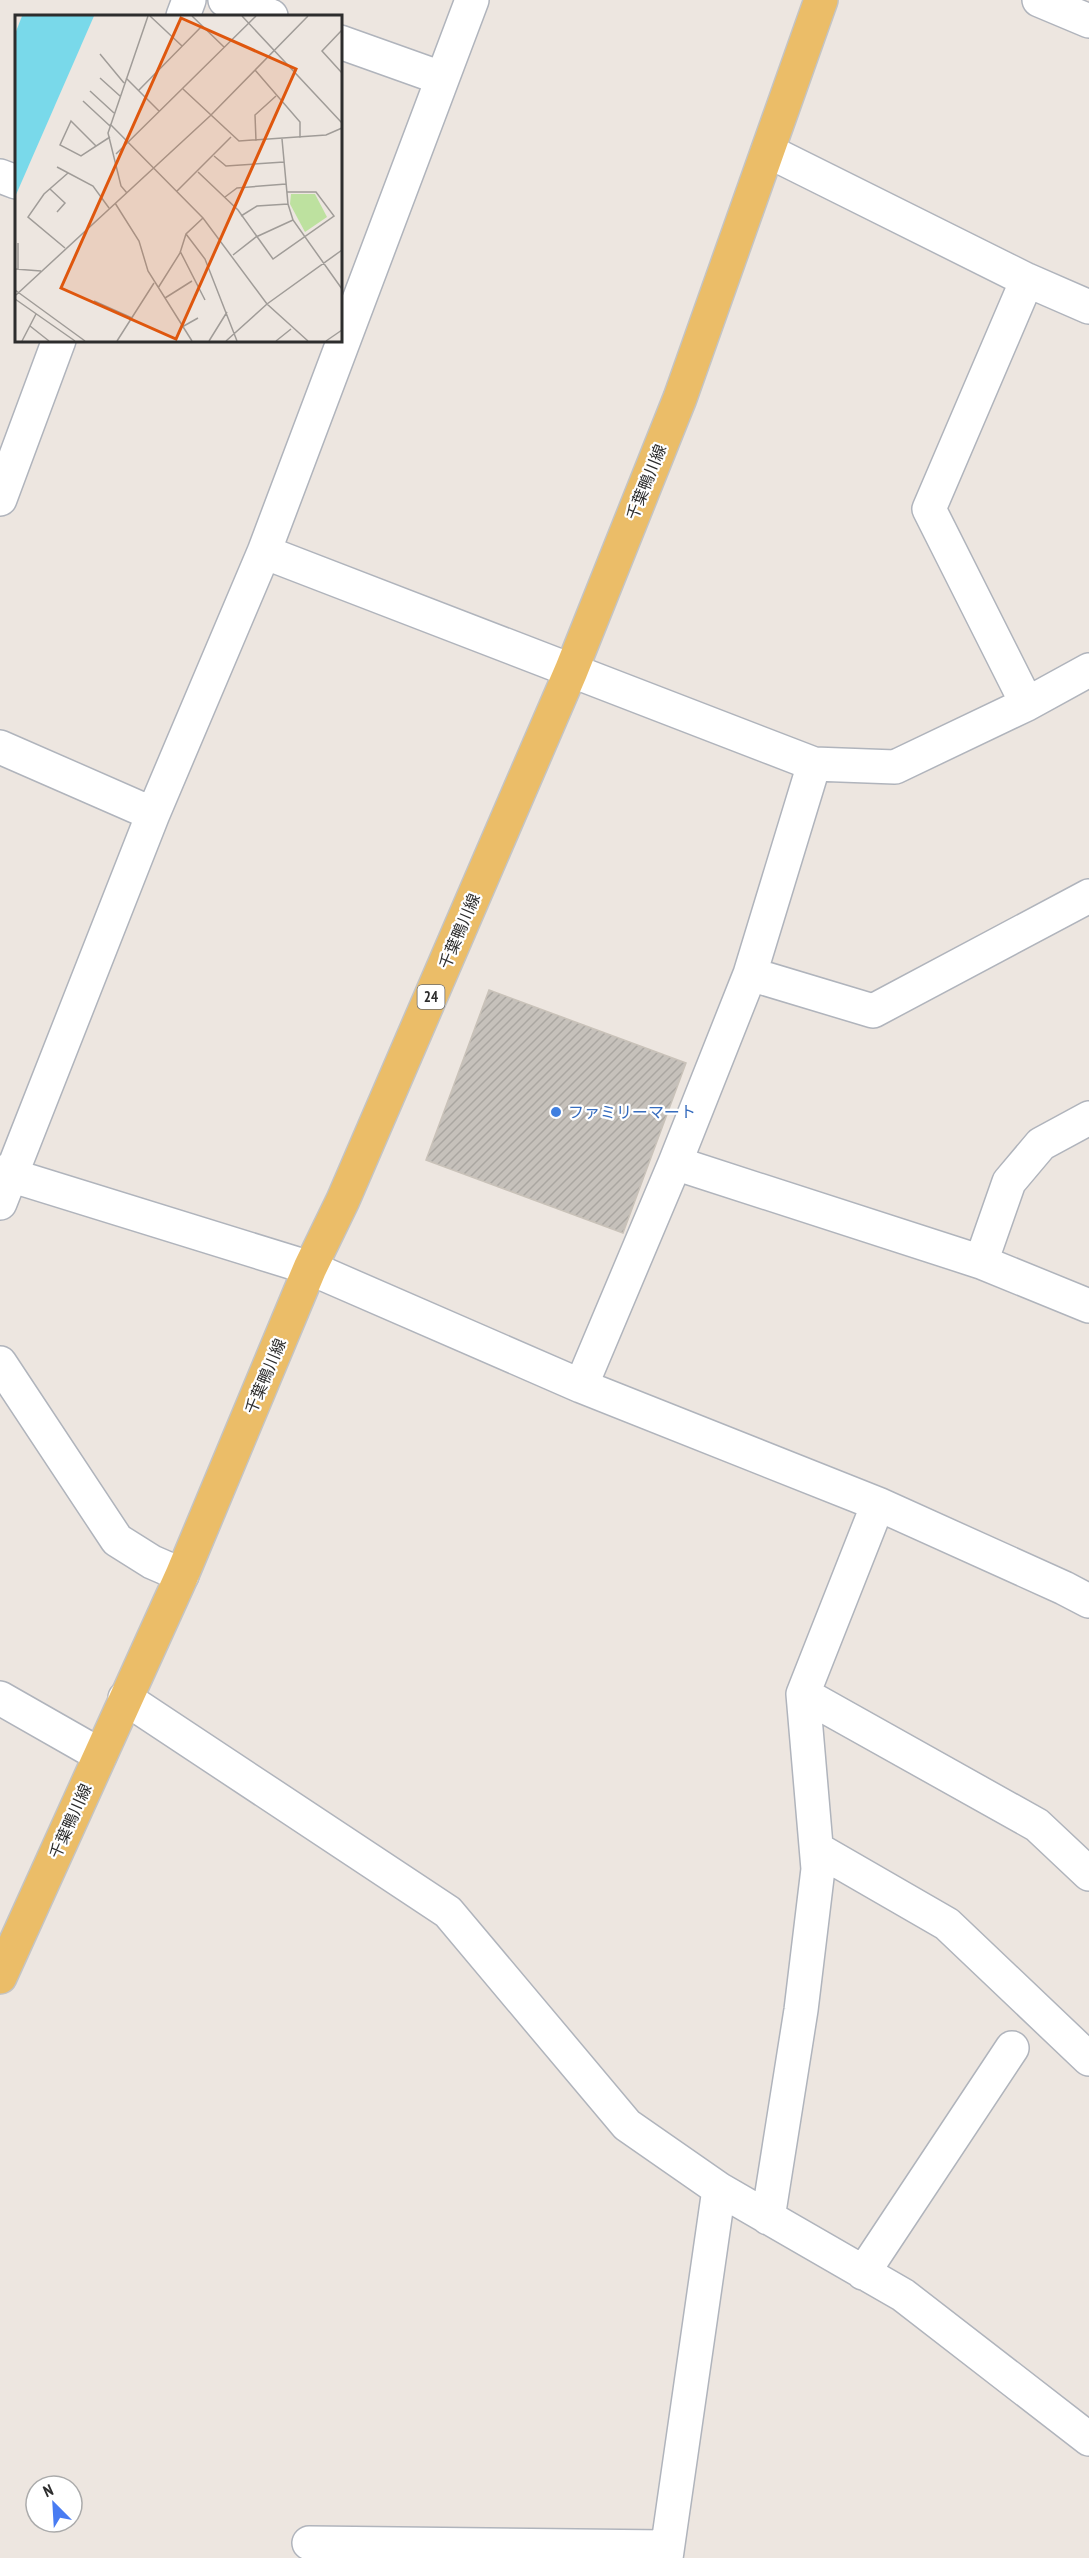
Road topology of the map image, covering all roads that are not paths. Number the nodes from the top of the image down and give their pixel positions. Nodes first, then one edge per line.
1 (189, 0) edge
2 (225, 0) edge
3 (472, 0) edge
4 (821, 0) edge
5 (1039, 0) edge
6 (183, 15) edge
7 (268, 15) edge
8 (1089, 21) edge
9 (342, 43) edge
10 (441, 78) junction
11 (768, 151) junction
12 (0, 176) edge
13 (15, 182) edge
14 (1027, 280) junction
15 (1089, 306) edge
16 (58, 342) edge
17 (0, 499) edge
18 (264, 552) junction
19 (1089, 670) edge
20 (572, 671) junction
21 (1027, 704) junction
22 (0, 747) edge
23 (814, 764) junction
24 (153, 814) junction
25 (1089, 896) edge
26 (750, 974) junction
27 (1089, 1118) edge
28 (675, 1163) junction
29 (3, 1184) edge
30 (981, 1262) junction
31 (310, 1268) junction
32 (1089, 1306) edge
33 (0, 1363) edge
34 (581, 1386) junction
35 (878, 1504) junction
36 (183, 1575) junction
37 (1089, 1601) edge
38 (803, 1694) junction
39 (0, 1698) edge
40 (125, 1698) junction
41 (100, 1755) junction
42 (817, 1849) junction
43 (1089, 1874) edge
44 (0, 1977) edge
45 (1012, 2048) dead end
46 (1089, 2059) edge
47 (719, 2189) junction
48 (768, 2218) junction
49 (863, 2273) junction
50 (1089, 2439) edge
51 (309, 2543) dead end
52 (666, 2553) edge

1 - 6 street
2 - 7 street
3 - 10 street
4 - 11 main road, 千葉鴨川線 / 24
5 - 8 street
9 - 10 street
10 - 18 street
11 - 14 street
11 - 20 main road, 千葉鴨川線 / 24
12 - 13 street
14 - 15 street
14 - 21 street
16 - 17 street
18 - 20 street
18 - 24 street
19 - 21 street
20 - 23 street
20 - 31 main road, 千葉鴨川線 / 24
21 - 23 street
22 - 24 street
23 - 26 street
24 - 29 street
25 - 26 street
26 - 28 street
27 - 30 street
28 - 30 street
28 - 34 street
29 - 31 street
30 - 32 street
31 - 34 street
31 - 36 main road, 千葉鴨川線 / 24
33 - 36 street
34 - 35 street
35 - 37 street
35 - 38 street
36 - 40 main road, 千葉鴨川線 / 24
38 - 42 street
38 - 43 street
39 - 41 street
40 - 41 main road, 千葉鴨川線 / 24
40 - 47 street
41 - 44 main road, 千葉鴨川線 / 24
42 - 46 street
42 - 48 street
45 - 49 street
47 - 48 street
47 - 52 street
48 - 49 street
49 - 50 street
51 - 52 street

